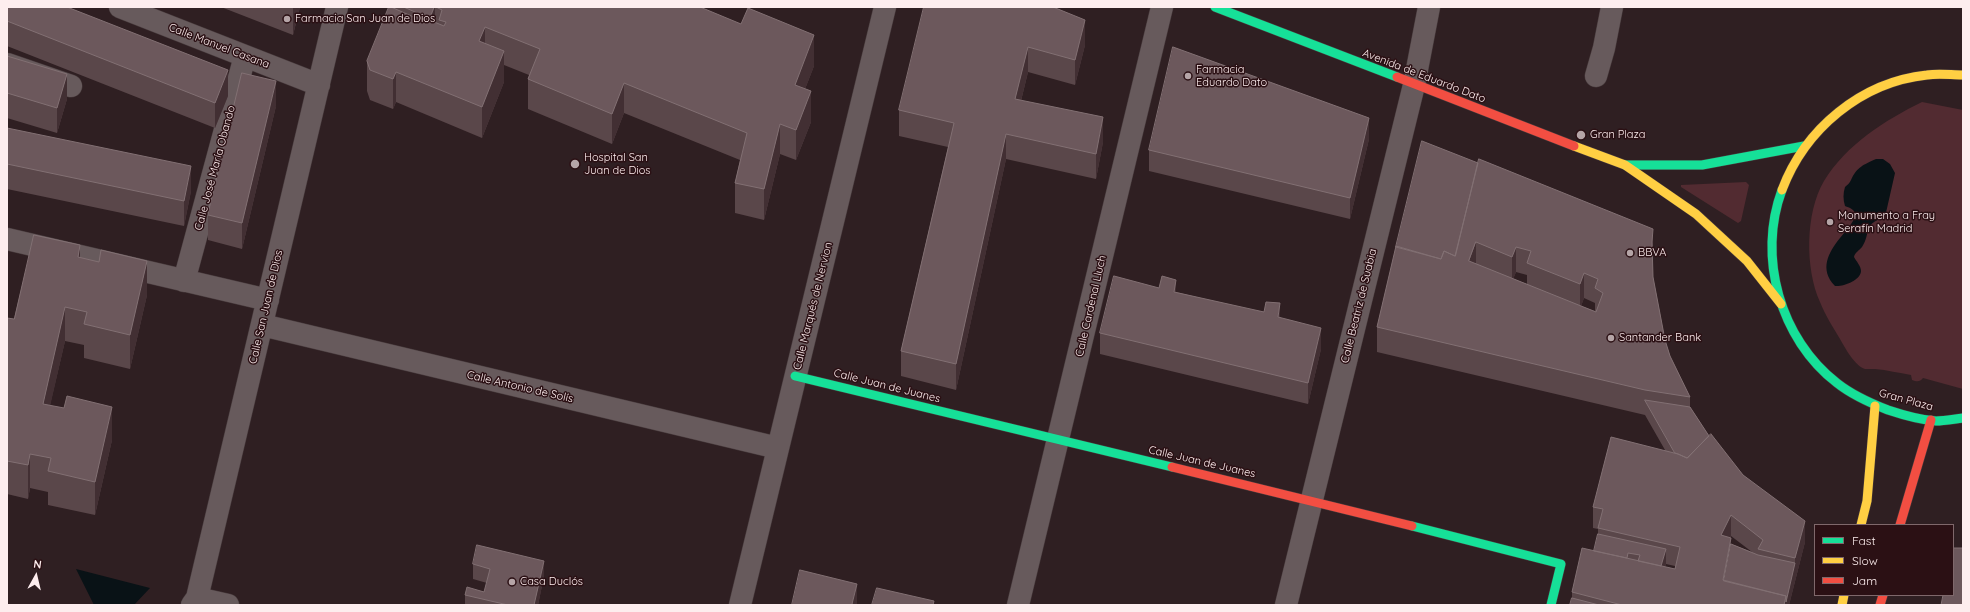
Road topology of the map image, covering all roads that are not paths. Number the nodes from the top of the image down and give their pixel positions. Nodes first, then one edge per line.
1 (120, 7) edge
2 (337, 7) edge
3 (886, 7) edge
4 (1162, 7) edge
5 (1215, 7) edge
6 (1429, 7) edge
7 (1612, 7) edge
8 (245, 56) junction
9 (7, 64) edge
10 (1596, 76) dead end
11 (1963, 76) edge
12 (318, 85) junction
13 (1414, 85) junction
14 (71, 86) dead end
15 (1804, 146) junction
16 (1625, 165) junction
17 (7, 239) edge
18 (184, 281) junction
19 (268, 300) junction
20 (1781, 304) junction
21 (262, 325) junction
22 (795, 376) junction
23 (1875, 406) junction
24 (1963, 418) edge
25 (1931, 420) junction
26 (1059, 441) junction
27 (778, 448) junction
28 (1311, 500) junction
29 (1861, 524) edge
30 (1900, 524) edge
31 (195, 603) edge
32 (228, 605) edge
33 (740, 605) edge
34 (1018, 605) edge
35 (1286, 605) edge
36 (1551, 605) edge

1 - 8 street, Calle Manuel Casana
2 - 12 street, Calle San Juan de Dios
3 - 22 street, Calle Marqués de Nervion
4 - 26 street, Calle Cardenal Lluch
5 - 13 main road, Avenida de Eduardo Dato
6 - 13 street, Calle Beatriz de Suabia
7 - 10 street
8 - 12 street, Calle Manuel Casana
8 - 18 street, Calle José María Obando
9 - 14 street
11 - 15 main road, Gran Plaza
12 - 19 street, Calle San Juan de Dios
13 - 16 main road, Avenida de Eduardo Dato
13 - 28 street, Calle Beatriz de Suabia
15 - 16 main road
15 - 20 main road, Gran Plaza
16 - 20 main road
17 - 18 street
18 - 19 street
19 - 21 street, Calle San Juan de Dios
20 - 23 main road, Gran Plaza
21 - 27 street, Calle Antonio de Solís
21 - 31 street, Calle San Juan de Dios
22 - 26 main road, Calle Juan de Juanes
22 - 27 street, Calle Marqués de Nervion
23 - 25 main road, Gran Plaza
23 - 29 main road
24 - 25 main road, Gran Plaza
25 - 30 main road
26 - 28 main road, Calle Juan de Juanes
26 - 34 street, Calle Cardenal Lluch
27 - 33 street, Calle Marqués de Nervion
28 - 35 street, Calle Beatriz de Suabia
28 - 36 main road, Calle Juan de Juanes
31 - 32 street

